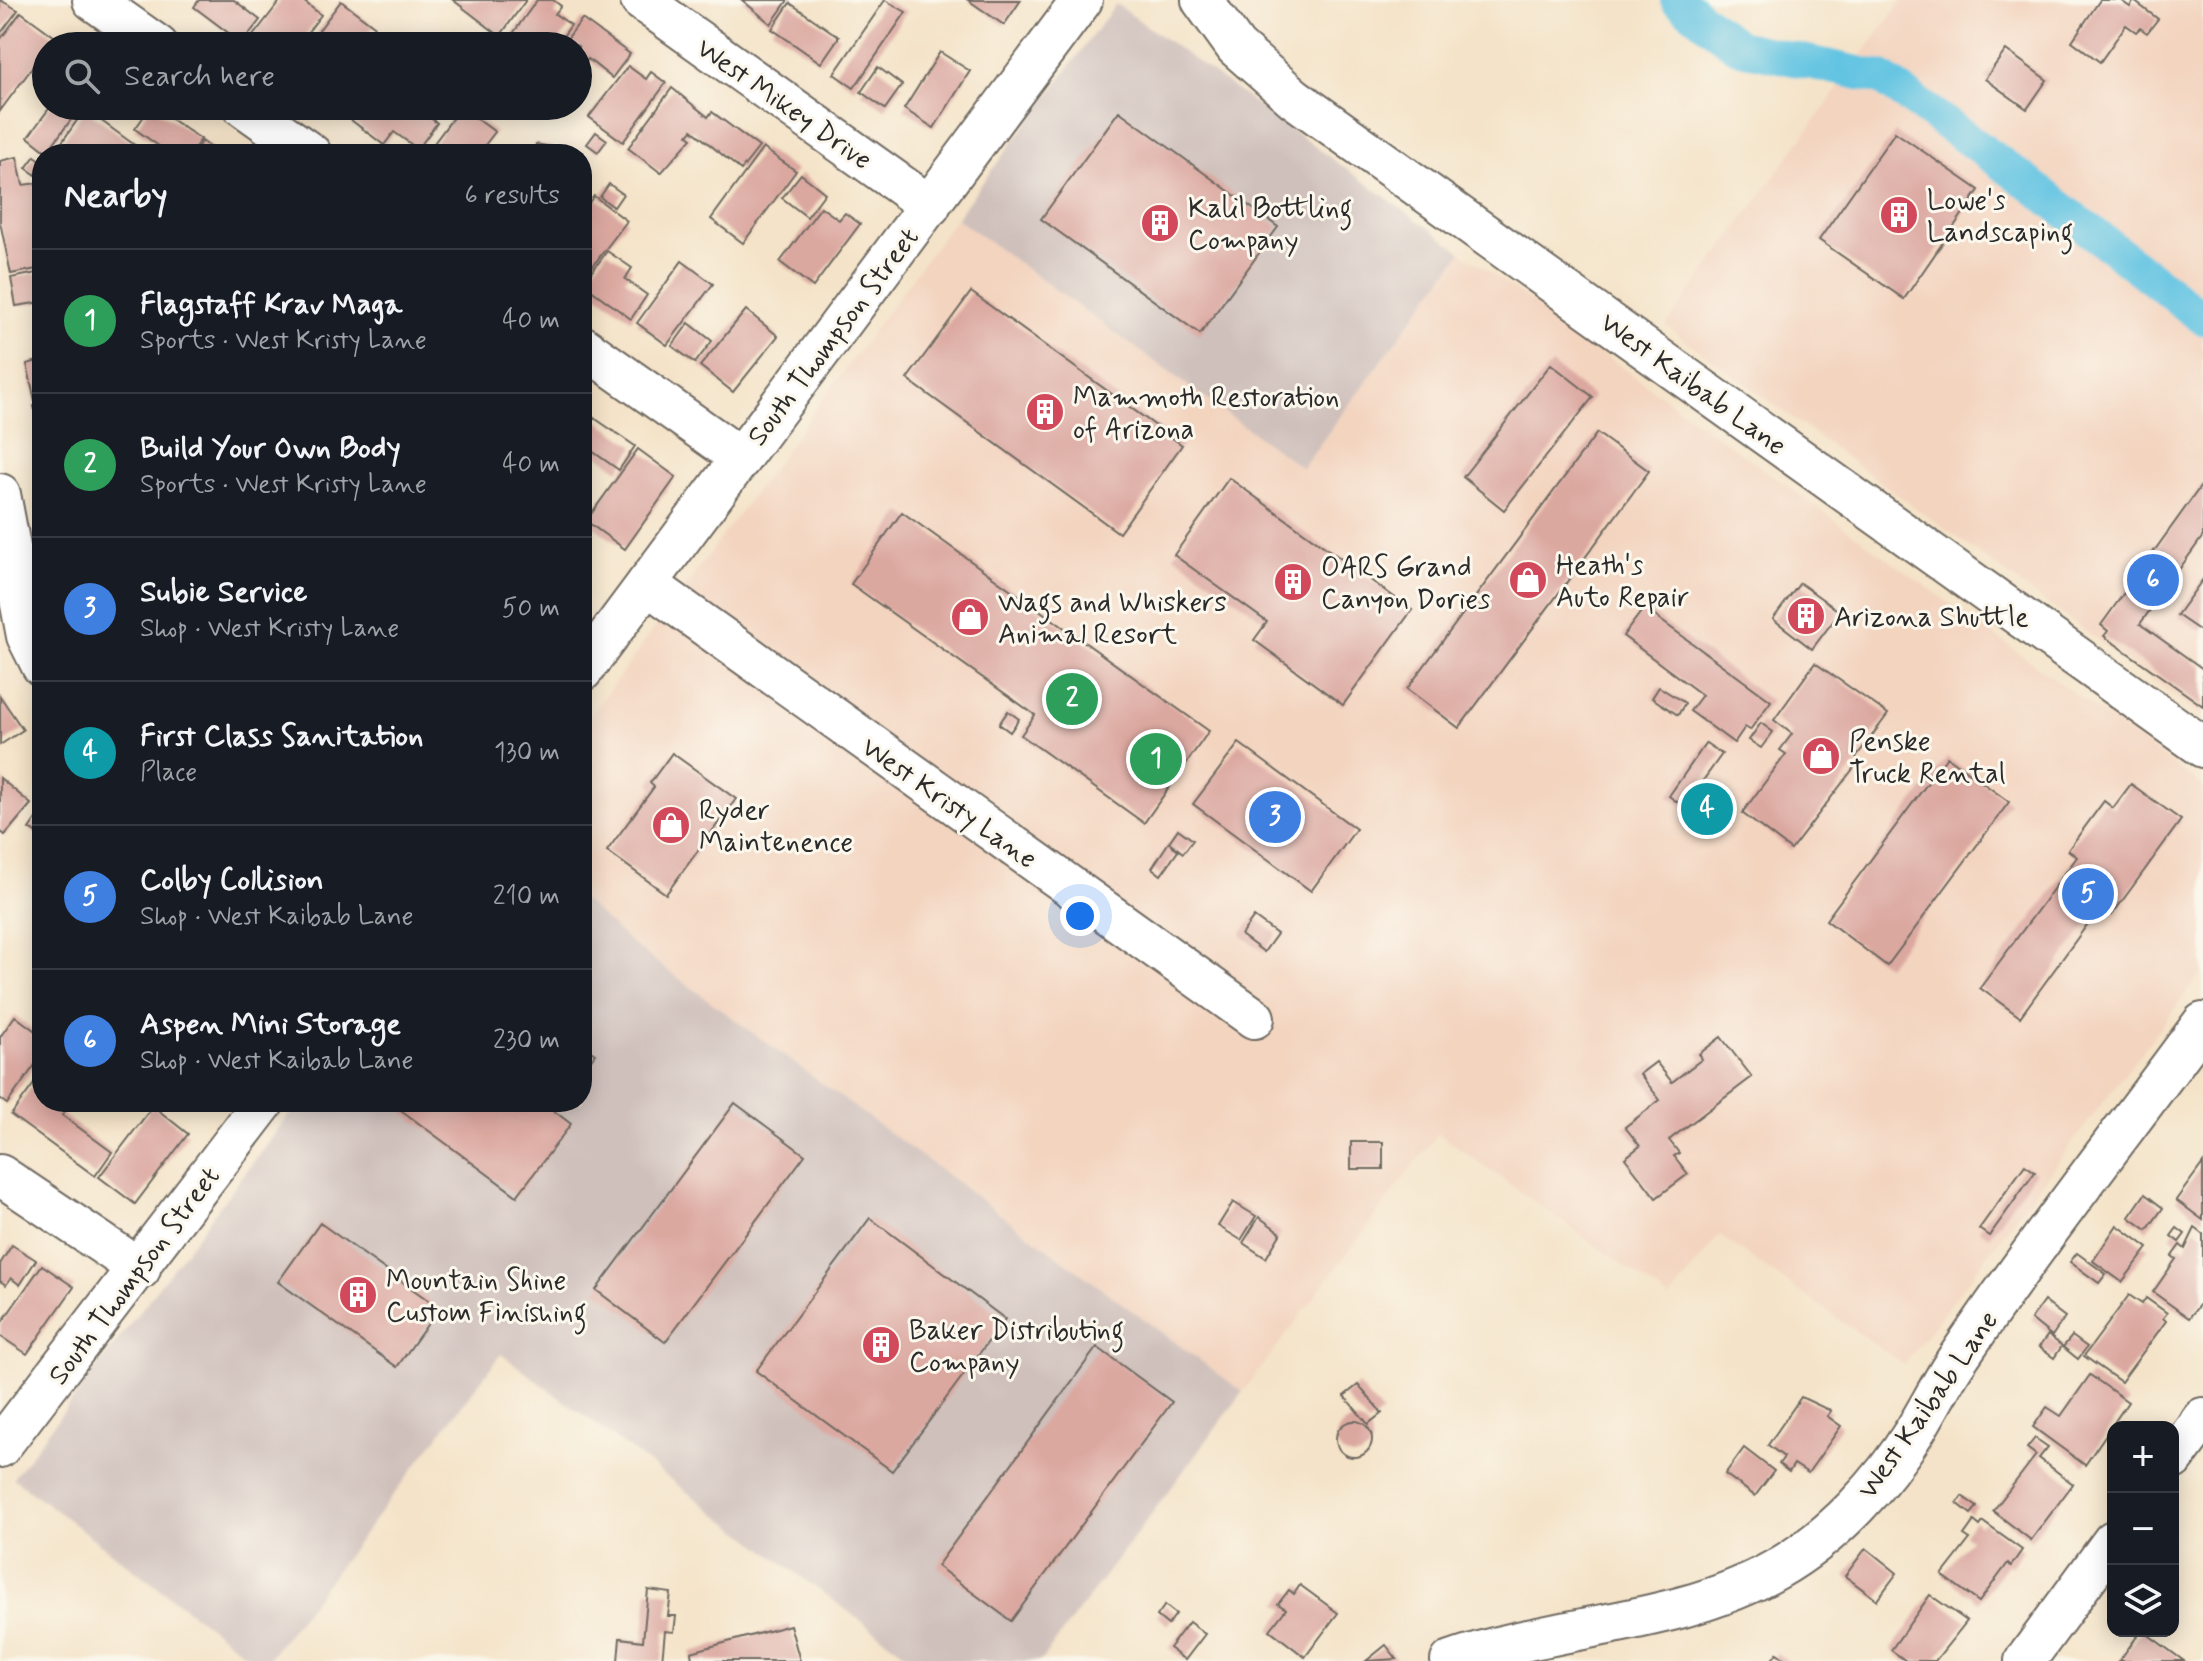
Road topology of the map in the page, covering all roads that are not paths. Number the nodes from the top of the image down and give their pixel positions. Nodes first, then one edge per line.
1 (93, 0) edge
2 (641, 0) edge
3 (1082, 0) edge
4 (1202, 0) edge
5 (138, 32) edge
6 (263, 120) edge
7 (297, 144) edge
8 (930, 206) junction
9 (592, 353) edge
10 (741, 458) junction
11 (0, 494) edge
12 (647, 584) junction
13 (32, 646) edge
14 (592, 658) edge
15 (2203, 747) edge
16 (1254, 1018) dead end
17 (2203, 1023) edge
18 (257, 1112) edge
19 (0, 1175) edge
20 (140, 1269) junction
21 (2203, 1418) edge
22 (0, 1447) edge
23 (2179, 1451) edge
24 (2107, 1549) edge
25 (1451, 1661) edge
26 (2025, 1661) edge

1 - 5 street
2 - 8 street, West Mikey Drive
3 - 8 street, South Thompson Street
4 - 15 street, West Kaibab Lane
6 - 7 street
8 - 10 street, South Thompson Street
9 - 10 street
10 - 12 street, South Thompson Street
11 - 13 street
12 - 14 street, South Thompson Street
12 - 16 street, West Kristy Lane
17 - 25 street, West Kaibab Lane
18 - 20 street, South Thompson Street
19 - 20 street
20 - 22 street, South Thompson Street
21 - 23 street
24 - 26 street

